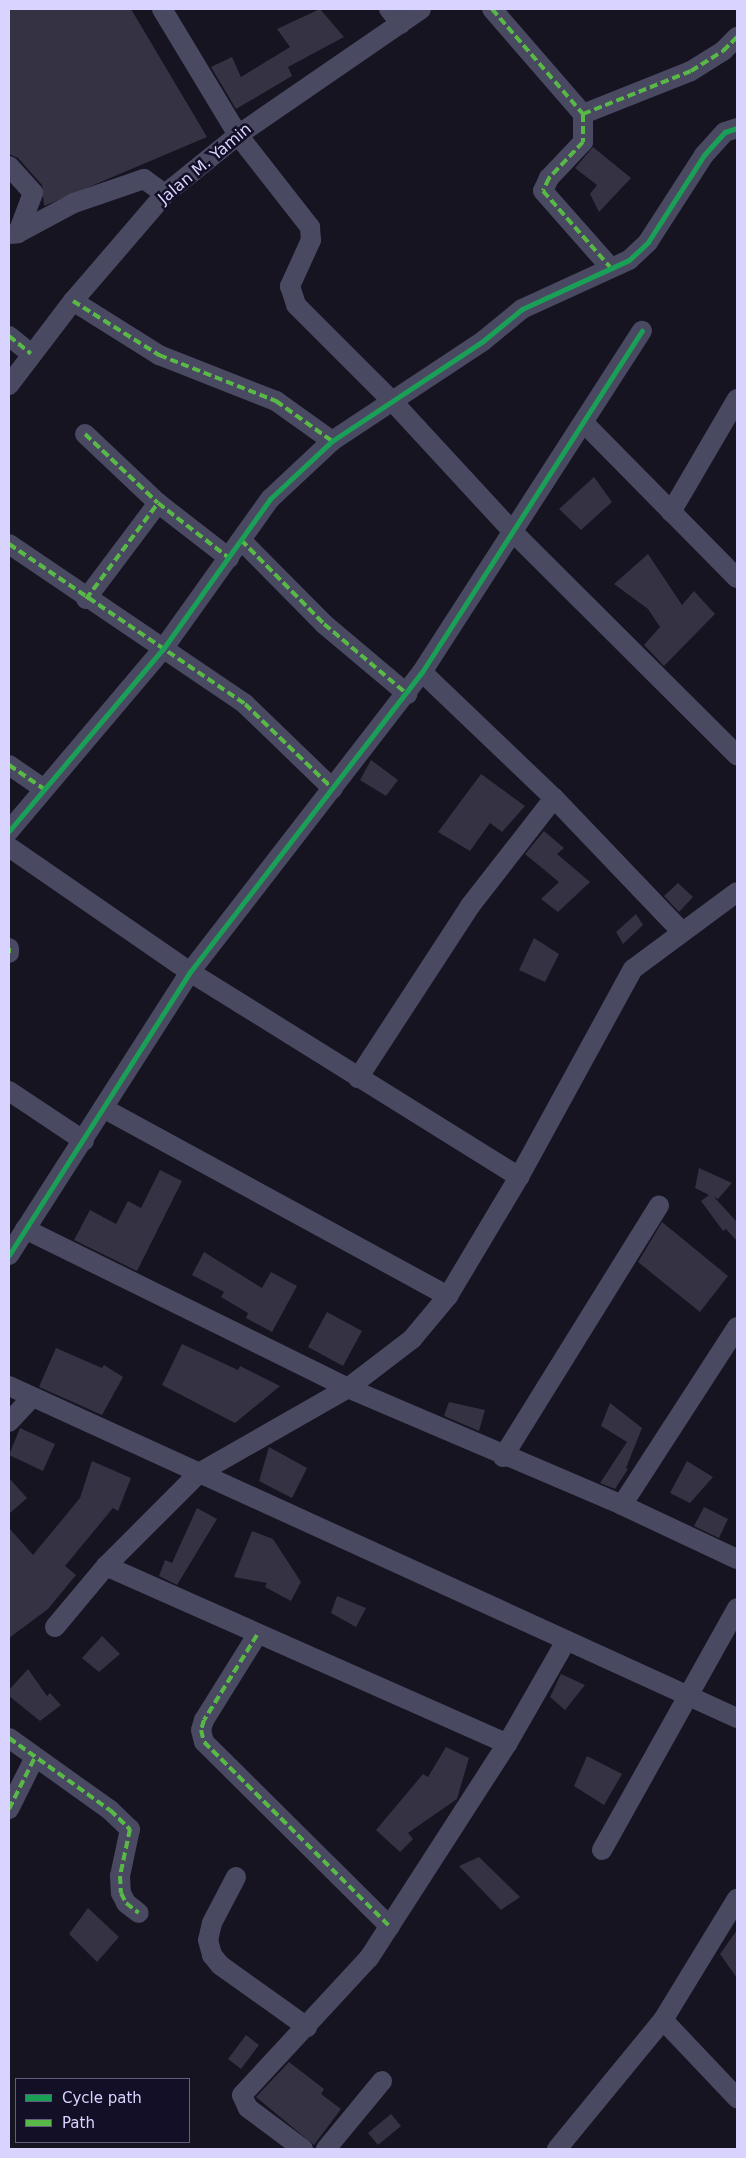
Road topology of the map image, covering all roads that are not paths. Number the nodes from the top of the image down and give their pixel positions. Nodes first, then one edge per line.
1 (162, 9) edge
2 (389, 9) edge
3 (421, 9) edge
4 (492, 9) edge
5 (401, 24) junction
6 (737, 37) edge
7 (583, 114) junction
8 (737, 128) edge
9 (238, 135) junction
10 (9, 166) edge
11 (165, 194) junction
12 (13, 234) edge
13 (610, 267) junction
14 (73, 301) junction
15 (642, 331) dead end
16 (9, 336) edge
17 (31, 354) junction
18 (9, 385) edge
19 (737, 399) edge
20 (394, 403) junction
21 (584, 423) junction
22 (85, 434) dead end
23 (332, 441) junction
24 (158, 503) junction
25 (670, 512) junction
26 (514, 533) junction
27 (241, 540) junction
28 (9, 544) edge
29 (229, 558) junction
30 (737, 578) edge
31 (86, 599) junction
32 (163, 649) junction
33 (422, 672) junction
34 (407, 694) junction
35 (737, 755) edge
36 (9, 765) edge
37 (44, 789) junction
38 (333, 789) junction
39 (554, 798) junction
40 (9, 831) edge
41 (9, 847) edge
42 (737, 892) edge
43 (682, 932) junction
44 (9, 948) edge
45 (9, 953) edge
46 (190, 972) junction
47 (358, 1078) junction
48 (9, 1091) edge
49 (103, 1108) junction
50 (84, 1141) junction
51 (519, 1177) junction
52 (659, 1205) dead end
53 (26, 1229) junction
54 (9, 1255) edge
55 (448, 1296) junction
56 (737, 1327) edge
57 (9, 1386) edge
58 (348, 1388) junction
59 (32, 1397) junction
60 (9, 1422) edge
61 (503, 1457) junction
62 (199, 1473) junction
63 (622, 1505) junction
64 (737, 1559) edge
65 (106, 1566) junction
66 (737, 1608) edge
67 (55, 1627) dead end
68 (257, 1635) junction
69 (566, 1641) junction
70 (688, 1697) junction
71 (737, 1718) edge
72 (9, 1738) edge
73 (507, 1744) junction
74 (35, 1757) junction
75 (9, 1808) edge
76 (602, 1850) dead end
77 (236, 1877) dead end
78 (737, 1899) edge
79 (139, 1913) dead end
80 (390, 1927) junction
81 (662, 2020) junction
82 (307, 2027) junction
83 (382, 2081) dead end
84 (737, 2098) edge
85 (303, 2149) edge
86 (326, 2149) edge
87 (557, 2149) edge

1 - 9 street
2 - 5 street
3 - 5 street, Jalan M. Yamin
4 - 7 street
5 - 9 street, Jalan M. Yamin
6 - 7 street
7 - 13 street
8 - 13 street
9 - 11 street, Jalan M. Yamin
9 - 20 street
10 - 12 street
11 - 12 street
11 - 14 street, Jalan M. Yamin
13 - 20 street
14 - 17 street, Jalan M. Yamin
14 - 23 street
15 - 21 street
16 - 17 street
17 - 18 street, Jalan M. Yamin
19 - 25 street
20 - 23 street
20 - 26 street
21 - 25 street
21 - 26 street
22 - 24 street
23 - 27 street
24 - 29 street
24 - 31 street
25 - 30 street
26 - 33 street
26 - 35 street
27 - 29 street
27 - 34 street
28 - 31 street
29 - 32 street
31 - 32 street
32 - 37 street
32 - 38 street
33 - 34 street
33 - 39 street
34 - 38 street
36 - 37 street
37 - 40 street
38 - 46 street
39 - 43 street
39 - 47 street
41 - 46 street
42 - 43 street
43 - 51 street
44 - 45 street
46 - 47 street
46 - 49 street
47 - 51 street
48 - 50 street
49 - 50 street
49 - 55 street
50 - 53 street
51 - 55 street
52 - 61 street
53 - 54 street
53 - 58 street
55 - 58 street
56 - 63 street
57 - 59 street
58 - 61 street
58 - 62 street
59 - 60 street
59 - 62 street
61 - 63 street
62 - 65 street
62 - 69 street
63 - 64 street
65 - 67 street
65 - 68 street
66 - 70 street
68 - 73 street
68 - 80 street
69 - 70 street
69 - 73 street
70 - 71 street
70 - 76 street
72 - 74 street
73 - 80 street
74 - 75 street
74 - 79 street
77 - 82 street
78 - 81 street
80 - 82 street
81 - 84 street
81 - 87 street
82 - 85 street
83 - 86 street

